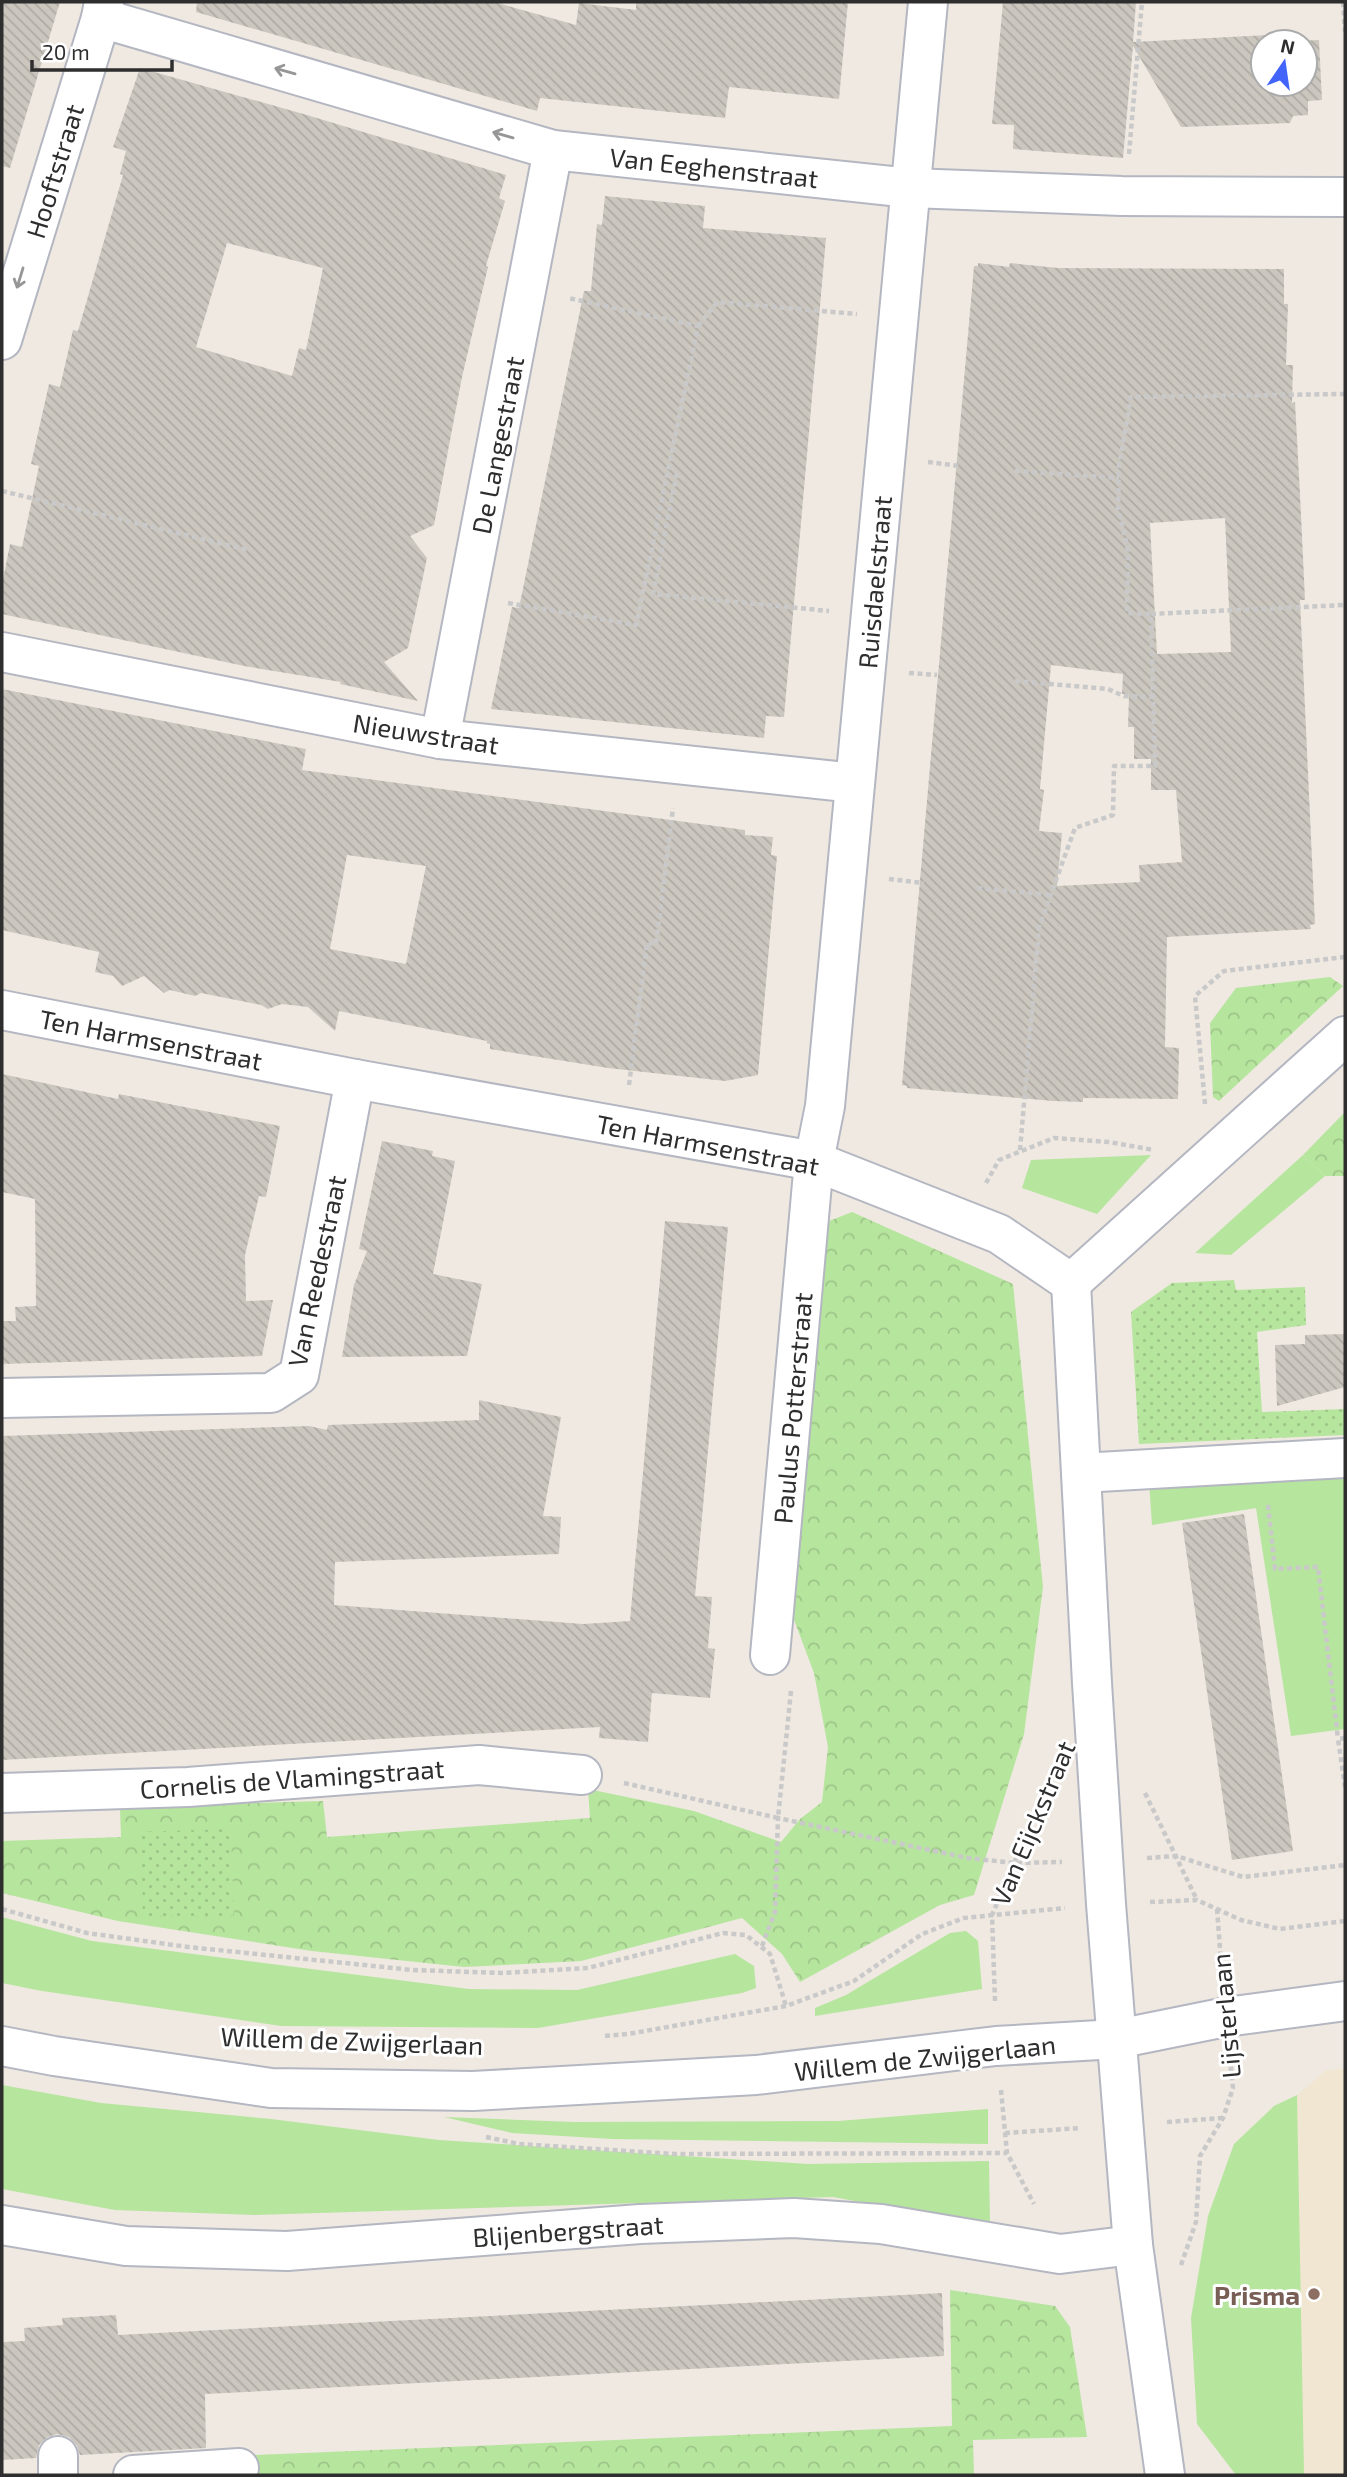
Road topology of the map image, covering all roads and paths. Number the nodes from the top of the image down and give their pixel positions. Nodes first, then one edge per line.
1 (928, 2) edge
2 (1142, 2) edge
3 (1343, 2) edge
4 (103, 10) edge
5 (1345, 32) edge
6 (553, 150) junction
7 (910, 188) junction
8 (1122, 196) junction
9 (1345, 197) edge
10 (526, 288) junction
11 (899, 318) junction
12 (698, 326) junction
13 (2, 340) edge
14 (1345, 394) edge
15 (1015, 471) dead end
16 (677, 472) dead end
17 (1119, 478) junction
18 (2, 491) edge
19 (248, 550) dead end
20 (468, 596) junction
21 (1345, 606) edge
22 (1151, 614) junction
23 (872, 615) junction
24 (2, 652) edge
25 (1015, 681) dead end
26 (1153, 697) junction
27 (440, 739) junction
28 (679, 765) junction
29 (855, 783) junction
30 (977, 888) dead end
31 (1051, 895) junction
32 (1345, 957) edge
33 (2, 1010) edge
34 (1345, 1036) edge
35 (355, 1079) junction
36 (623, 1127) junction
37 (1020, 1150) junction
38 (1209, 1159) junction
39 (814, 1161) junction
40 (965, 1220) junction
41 (1071, 1283) junction
42 (2, 1398) edge
43 (1345, 1458) edge
44 (1263, 1463) junction
45 (1081, 1473) junction
46 (770, 1655) joint
47 (1345, 1738) edge
48 (1338, 1739) junction
49 (1053, 1773) dead end
50 (582, 1774) joint
51 (1345, 1787) edge
52 (2, 1793) edge
53 (778, 1818) junction
54 (1103, 1861) junction
55 (1014, 1863) junction
56 (1345, 1866) edge
57 (1106, 1903) junction
58 (2, 1909) edge
59 (1216, 1909) junction
60 (992, 1915) junction
61 (1345, 1921) edge
62 (762, 1946) junction
63 (1345, 2001) edge
64 (786, 2006) junction
65 (1226, 2017) junction
66 (601, 2036) dead end
67 (255, 2039) dead end
68 (1117, 2039) junction
69 (308, 2042) dead end
70 (2, 2046) edge
71 (996, 2046) junction
72 (480, 2135) dead end
73 (1007, 2153) junction
74 (2, 2225) edge
75 (1133, 2245) junction
76 (1060, 2254) junction
77 (1179, 2272) dead end
78 (239, 2468) dead end
79 (133, 2475) edge
80 (1165, 2475) edge

1 - 7 street, Ruisdaelstraat
2 - 8 path
3 - 5 path
6 -> 4 street, Van Eeghenstraat
4 -> 13 street, Hooftstraat
6 - 7 street, Van Eeghenstraat
6 - 10 street, De Langestraat
7 - 8 street, Van Eeghenstraat
7 - 11 street, Ruisdaelstraat
8 - 9 street, Van Eeghenstraat
10 - 12 path
10 - 20 street, De Langestraat
11 - 12 path
11 - 23 street, Ruisdaelstraat
12 - 20 path
14 - 17 path
15 - 17 path
16 - 23 path
17 - 22 path
18 - 19 path
20 - 27 street, De Langestraat
21 - 22 path
22 - 26 path
23 - 29 street, Ruisdaelstraat
24 - 27 street, Nieuwstraat
25 - 26 path
26 - 31 path
27 - 28 street, Nieuwstraat
28 - 29 street, Nieuwstraat
28 - 36 path
29 - 39 street, Ruisdaelstraat
30 - 31 path
31 - 37 path
32 - 38 path
33 - 35 street, Ten Harmsenstraat
34 - 38 street
35 - 36 street, Ten Harmsenstraat
35 - 42 street, Van Reedestraat
36 - 39 street, Ten Harmsenstraat
37 - 38 path
37 - 40 path
38 - 41 street
39 - 40 street, Ten Harmsenstraat
39 - 46 street, Paulus Potterstraat
40 - 41 street, Ten Harmsenstraat
41 - 45 street, Van Eijckstraat
43 - 44 street
44 - 45 street
44 - 48 path
45 - 54 street, Van Eijckstraat
46 - 53 path
47 - 48 path
48 - 51 path
49 - 55 path, Van Eijckstraat
50 - 52 street, Cornelis de Vlamingstraat
50 - 53 path
53 - 55 path
53 - 62 path
54 - 55 path
54 - 56 path
54 - 57 street, Van Eijckstraat
55 - 60 path, Van Eijckstraat
57 - 59 path
57 - 60 path
57 - 68 street, Van Eijckstraat
58 - 62 path
59 - 61 path
59 - 65 path, Lijsterlaan
60 - 64 path
60 - 71 path, Van Eijckstraat
62 - 64 path
63 - 65 street, Willem de Zwijgerlaan
64 - 66 path
65 - 68 street, Willem de Zwijgerlaan
65 - 77 path, Lijsterlaan
67 - 69 path, Willem de Zwijgerlaan
68 - 71 street, Willem de Zwijgerlaan
68 - 75 street
70 - 71 street, Willem de Zwijgerlaan
71 - 73 path, Van Eijckstraat
72 - 73 path
73 - 76 path
74 - 76 street, Blijenbergstraat
75 - 76 street, Blijenbergstraat
75 - 80 street
78 - 79 street

